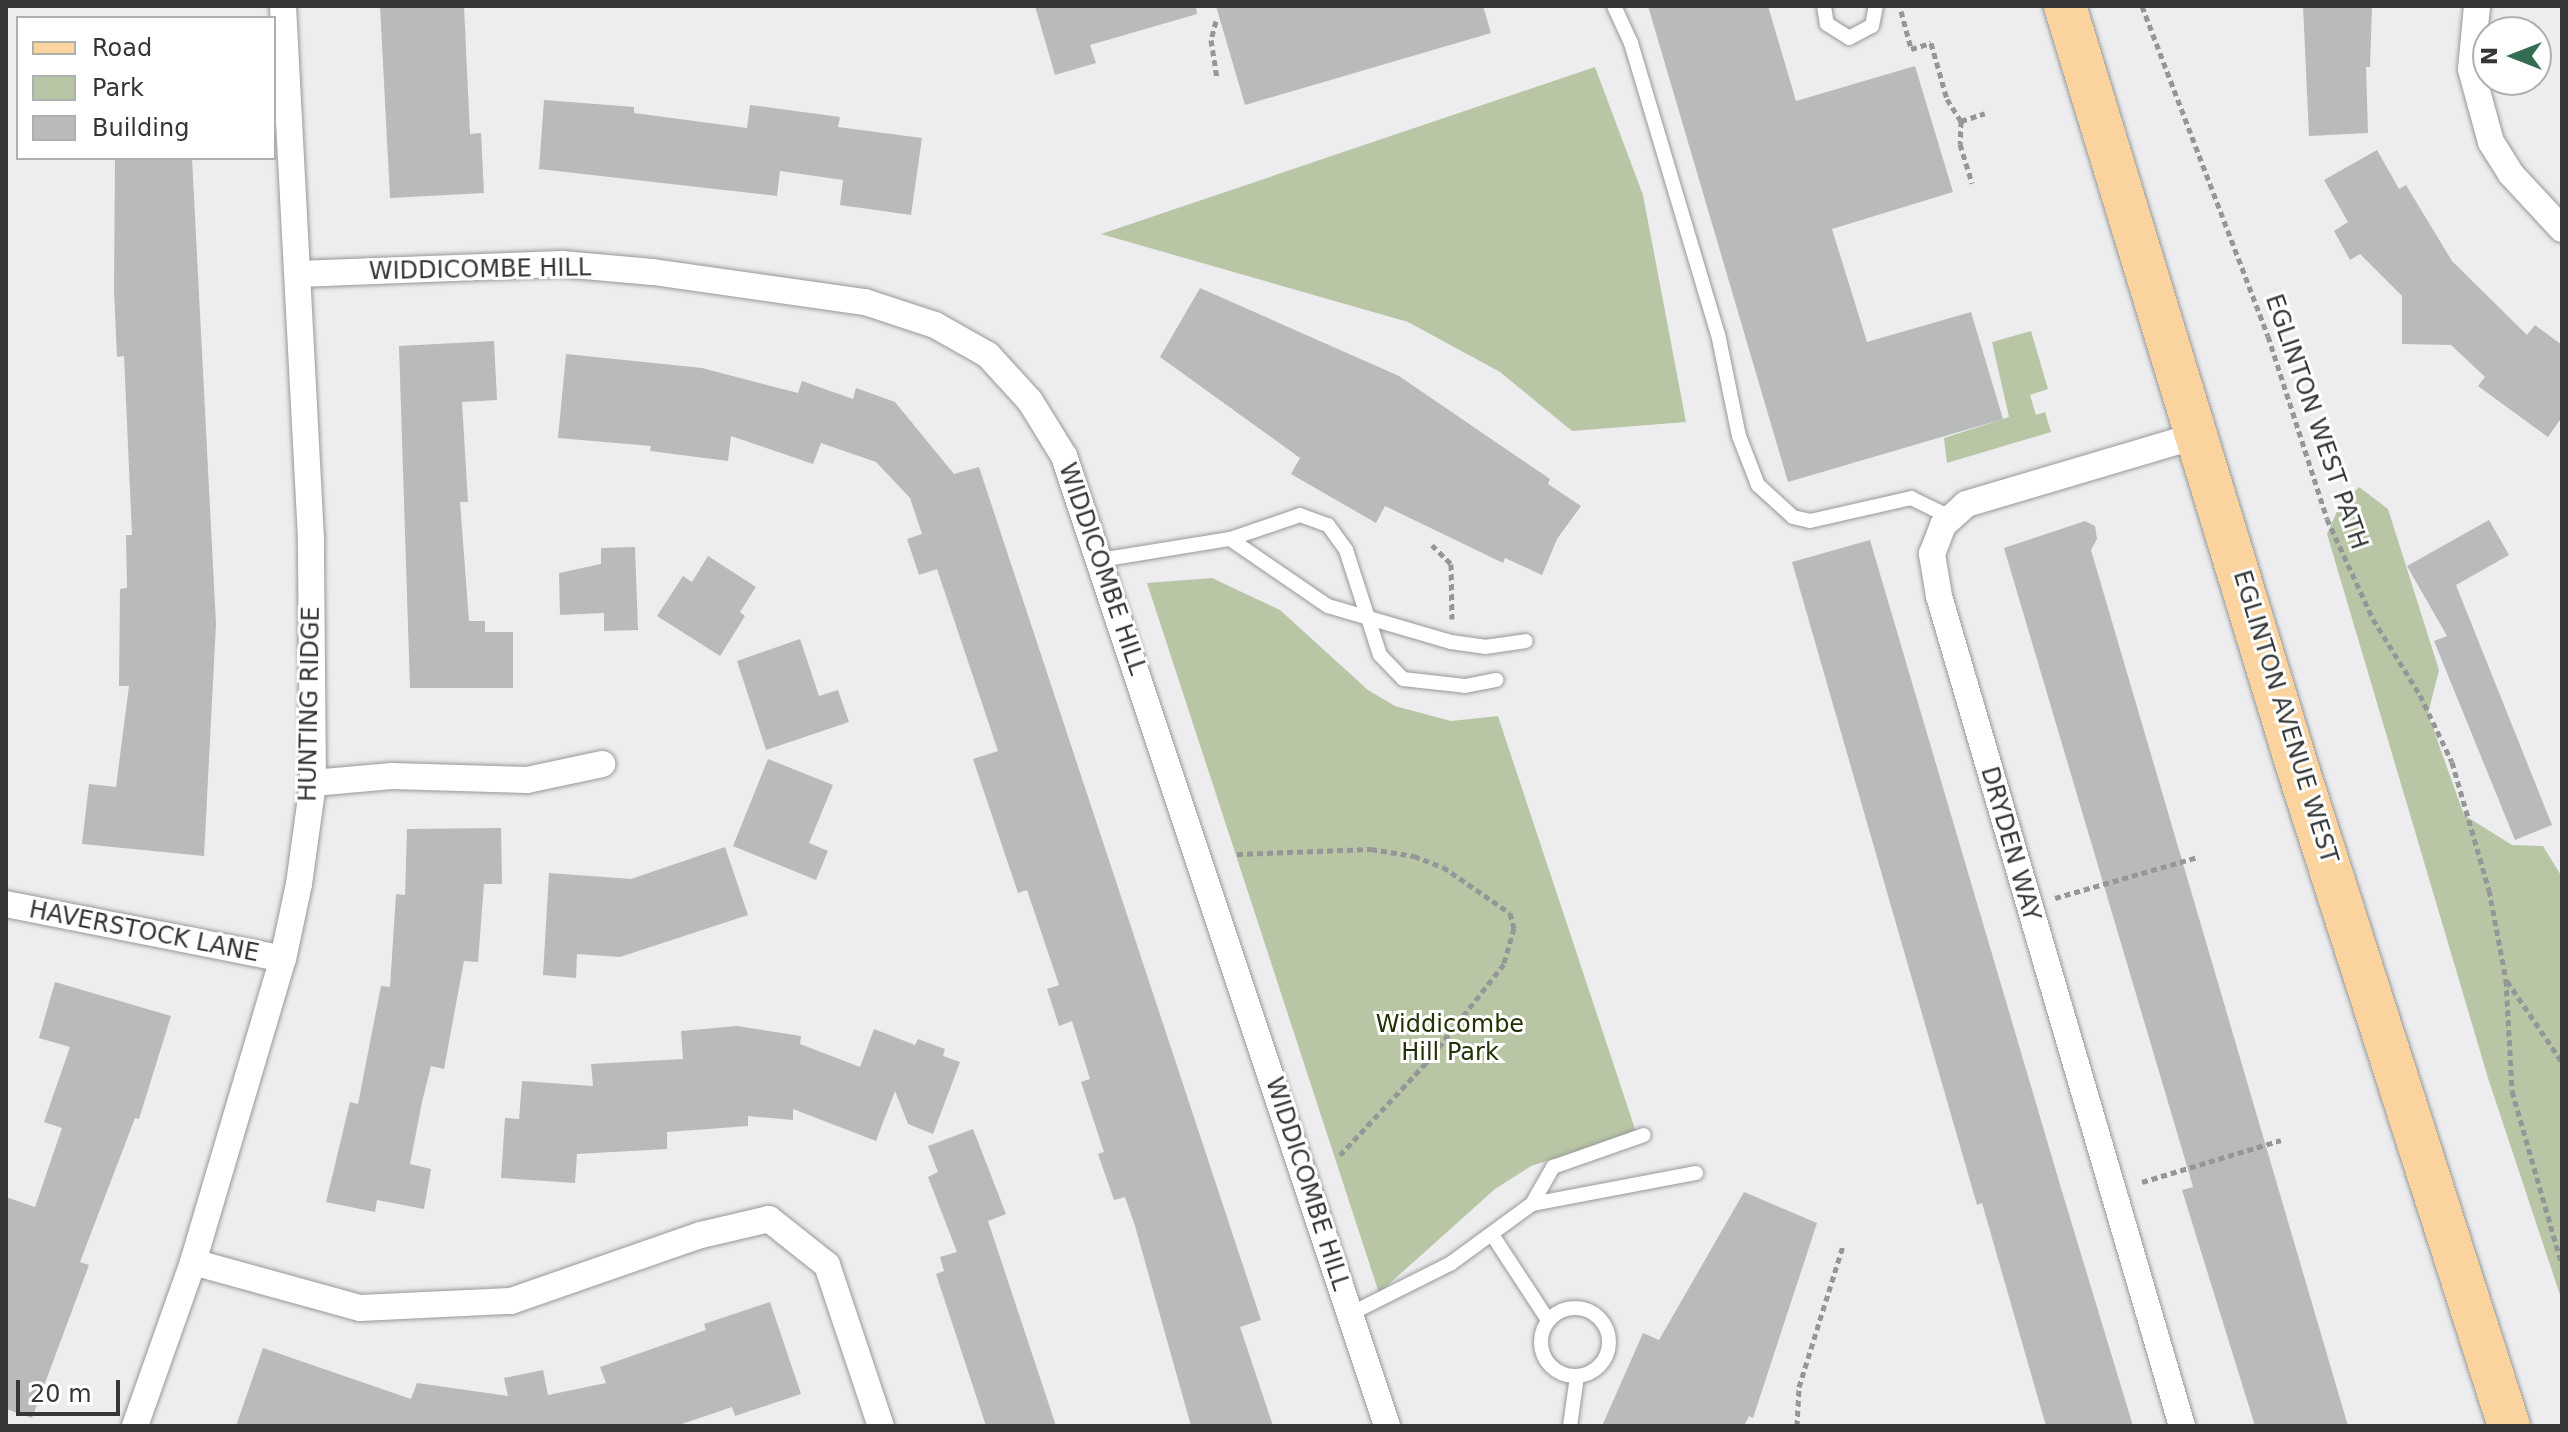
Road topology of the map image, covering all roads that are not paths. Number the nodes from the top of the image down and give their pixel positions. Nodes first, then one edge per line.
1 (283, 6) edge
2 (1614, 6) edge
3 (1824, 6) edge
4 (1876, 6) edge
5 (2065, 6) edge
6 (2477, 6) edge
7 (2562, 229) edge
8 (298, 274) junction
9 (2199, 435) junction
10 (1950, 517) junction
11 (1230, 539) junction
12 (1100, 560) junction
13 (1367, 619) junction
14 (1526, 641) dead end
15 (1496, 680) dead end
16 (602, 764) dead end
17 (313, 783) junction
18 (6, 904) edge
19 (283, 959) junction
20 (1644, 1135) dead end
21 (1696, 1173) dead end
22 (1532, 1204) junction
23 (1493, 1236) junction
24 (193, 1262) junction
25 (1350, 1314) junction
26 (1548, 1320) junction
27 (1577, 1376) junction
28 (135, 1426) edge
29 (881, 1426) edge
30 (1387, 1426) edge
31 (1570, 1426) edge
32 (2182, 1426) edge
33 (2509, 1426) edge

1 - 8 street, HUNTING RIDGE
2 - 10 lane
3 - 4 lane
5 - 9 main road, EGLINTON AVENUE WEST
6 - 7 street
8 - 12 street, WIDDICOMBE HILL
8 - 17 street, HUNTING RIDGE
9 - 10 street
9 - 33 main road, EGLINTON AVENUE WEST
10 - 32 street, DRYDEN WAY
11 - 12 lane
11 - 13 lane
11 - 13 lane
12 - 25 street, WIDDICOMBE HILL
13 - 14 lane
13 - 15 lane
16 - 17 street
17 - 19 street, HUNTING RIDGE
18 - 19 street, HAVERSTOCK LANE
19 - 24 street, HUNTING RIDGE
20 - 22 lane
21 - 22 lane
22 - 23 lane
23 - 25 lane
23 - 26 lane
24 - 28 street, HUNTING RIDGE
24 - 29 street
25 - 30 street, WIDDICOMBE HILL
26 - 27 lane
26 - 27 lane
27 - 31 lane

